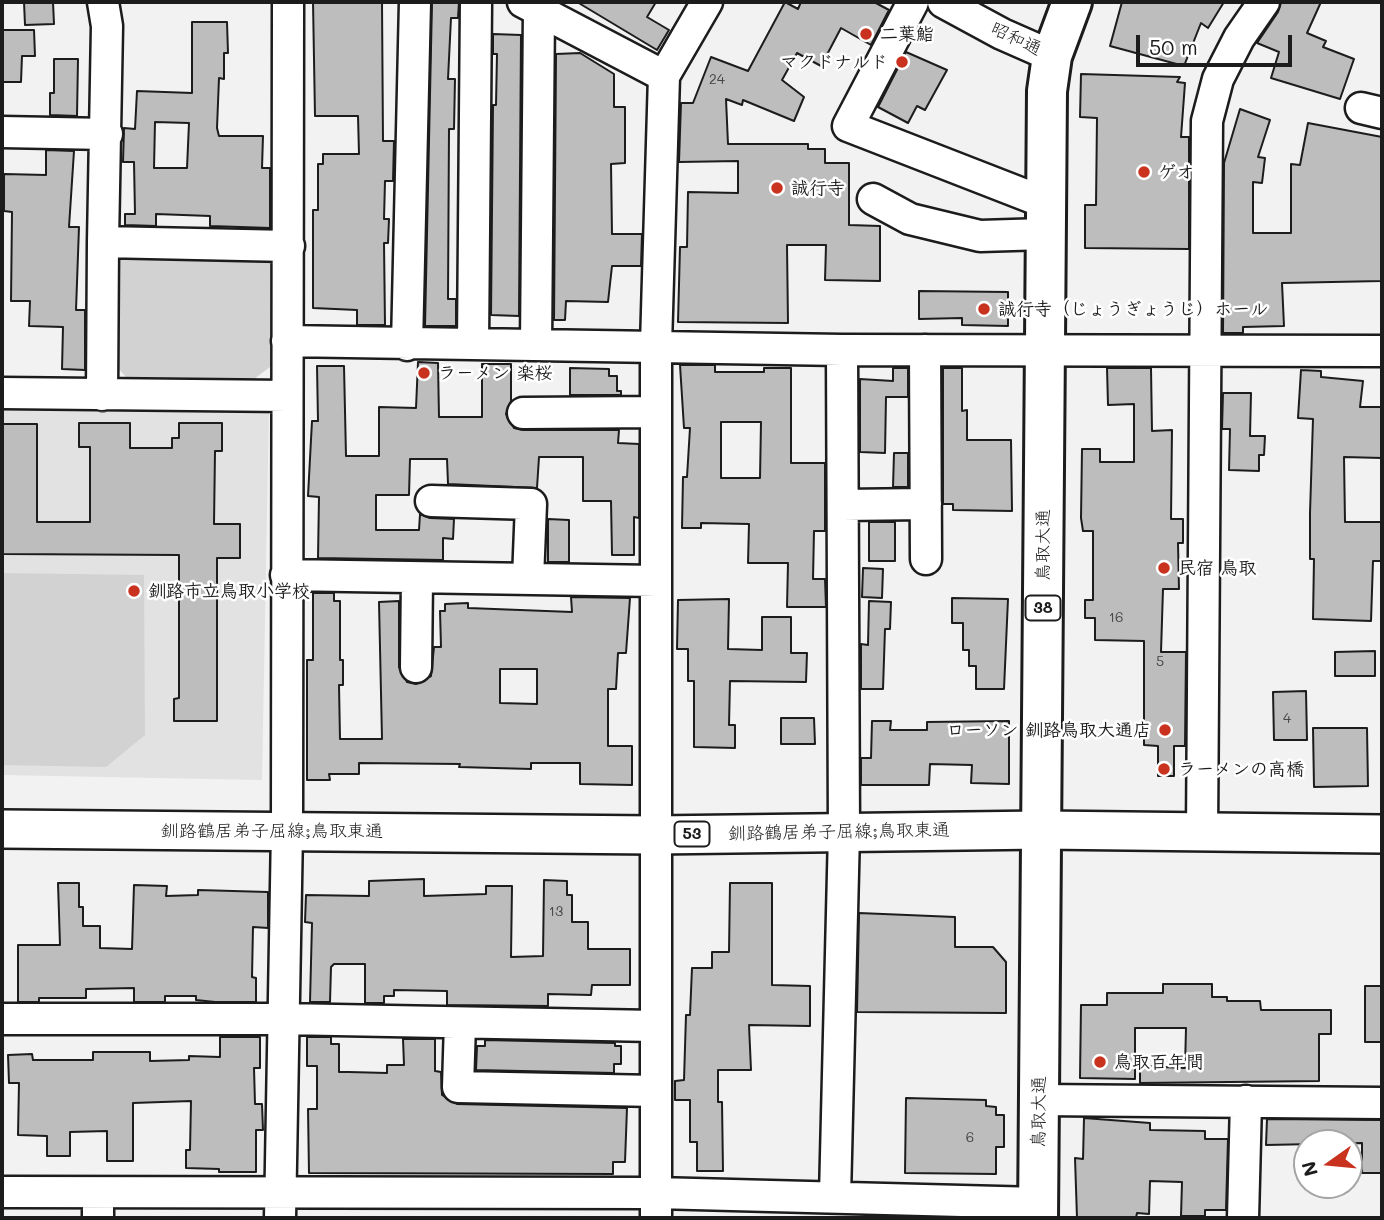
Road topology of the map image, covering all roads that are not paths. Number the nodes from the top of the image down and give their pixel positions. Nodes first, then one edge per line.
1 (103, 2) edge
2 (288, 2) edge
3 (415, 2) edge
4 (476, 2) edge
5 (707, 2) edge
6 (913, 2) edge
7 (943, 2) edge
8 (1072, 2) edge
9 (1264, 2) edge
10 (531, 6) edge
11 (1052, 56) junction
12 (664, 76) junction
13 (2, 132) edge
14 (107, 134) junction
15 (873, 199) dead end
16 (1045, 219) junction
17 (103, 242) junction
18 (289, 246) junction
19 (287, 341) junction
20 (473, 343) junction
21 (536, 344) junction
22 (407, 345) junction
23 (656, 345) junction
24 (842, 350) junction
25 (925, 350) junction
26 (1207, 350) junction
27 (1043, 351) junction
28 (1382, 351) edge
29 (2, 393) edge
30 (102, 395) junction
31 (287, 396) junction
32 (523, 412) dead end
33 (656, 412) junction
34 (431, 501) dead end
35 (926, 504) junction
36 (843, 505) junction
37 (926, 558) dead end
38 (286, 575) junction
39 (417, 578) junction
40 (528, 579) junction
41 (656, 581) junction
42 (416, 667) dead end
43 (2, 829) edge
44 (287, 830) junction
45 (1043, 830) junction
46 (844, 832) junction
47 (1202, 832) junction
48 (1382, 834) edge
49 (655, 835) junction
50 (2, 1019) edge
51 (283, 1019) junction
52 (460, 1023) junction
53 (655, 1026) junction
54 (656, 1091) junction
55 (1039, 1100) junction
56 (1246, 1101) junction
57 (1382, 1104) edge
58 (2, 1192) edge
59 (835, 1196) junction
60 (98, 1205) edge
61 (656, 1205) edge
62 (280, 1206) edge
63 (473, 1206) edge
64 (1038, 1211) edge
65 (1243, 1218) edge

1 - 14 street
2 - 18 street
3 - 22 street
4 - 20 street
5 - 12 street
6 - 16 street
7 - 11 street, 昭和通
8 - 11 highway, 鳥取大通 / 38
9 - 26 street
10 - 12 street
10 - 21 street
11 - 16 highway, 鳥取大通 / 38
12 - 23 street
13 - 14 street
14 - 17 street
15 - 16 street
16 - 27 highway, 鳥取大通 / 38
17 - 18 street
17 - 30 street
18 - 19 street
19 - 22 street
19 - 31 street
20 - 21 street
20 - 22 street
21 - 23 street
23 - 24 street
23 - 33 street
24 - 25 street
24 - 36 street
25 - 27 street
25 - 35 street
26 - 27 street
26 - 28 street
26 - 47 street
27 - 45 highway, 鳥取大通 / 38
29 - 30 street
30 - 31 street
31 - 38 street
32 - 33 street
33 - 41 street
34 - 40 street
35 - 36 street
35 - 37 street
36 - 46 street
38 - 39 street
38 - 44 street
39 - 40 street
39 - 42 street
40 - 41 street
41 - 49 street
43 - 44 main road, 釧路鶴居弟子屈線;鳥取東通 / 53
44 - 49 main road, 釧路鶴居弟子屈線;鳥取東通 / 53
44 - 51 street
45 - 46 main road, 釧路鶴居弟子屈線;鳥取東通 / 53
45 - 47 main road, 釧路鶴居弟子屈線;鳥取東通 / 53
45 - 55 highway, 鳥取大通 / 38
46 - 49 main road, 釧路鶴居弟子屈線;鳥取東通 / 53
46 - 59 street
47 - 48 main road, 釧路鶴居弟子屈線;鳥取東通 / 53
49 - 53 street
50 - 51 street
51 - 52 street
51 - 62 street
52 - 53 street
52 - 54 street
53 - 54 street
54 - 61 street
55 - 56 street
55 - 64 highway, 鳥取大通 / 38
56 - 57 street
56 - 65 street
58 - 60 street
59 - 61 street
59 - 64 street
60 - 62 street
61 - 63 street
62 - 63 street

